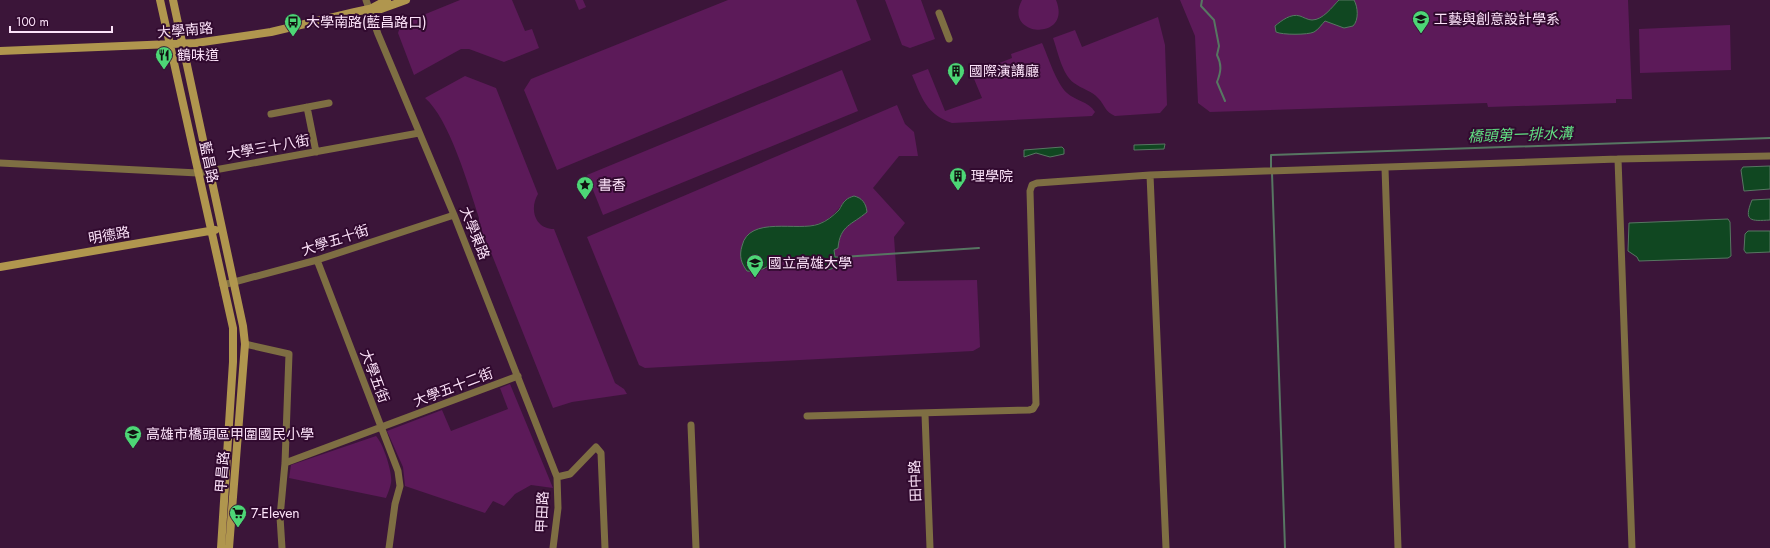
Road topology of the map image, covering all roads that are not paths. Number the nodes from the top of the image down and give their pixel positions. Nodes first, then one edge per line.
1 (160, 0) edge
2 (173, 0) edge
3 (366, 0) edge
4 (386, 0) edge
5 (406, 0) edge
6 (369, 9) junction
7 (939, 13) dead end
8 (949, 38) dead end
9 (182, 44) junction
10 (170, 45) junction
11 (0, 51) edge
12 (329, 103) dead end
13 (307, 107) junction
14 (271, 114) dead end
15 (419, 133) junction
16 (316, 152) junction
17 (1770, 156) edge
18 (1618, 159) junction
19 (0, 163) edge
20 (1385, 168) junction
21 (210, 171) junction
22 (198, 173) junction
23 (1150, 176) junction
24 (454, 215) junction
25 (221, 229) junction
26 (211, 231) junction
27 (317, 260) junction
28 (0, 266) edge
29 (234, 283) junction
30 (223, 285) junction
31 (243, 326) joint
32 (233, 328) joint
33 (245, 344) junction
34 (518, 376) junction
35 (925, 414) junction
36 (807, 416) dead end
37 (691, 425) dead end
38 (381, 428) junction
39 (285, 463) junction
40 (557, 477) junction
41 (221, 548) edge
42 (229, 548) edge
43 (282, 548) edge
44 (389, 548) edge
45 (553, 548) edge
46 (605, 548) edge
47 (696, 548) edge
48 (930, 548) edge
49 (1166, 548) edge
50 (1398, 548) edge
51 (1632, 548) edge

1 - 10 street, 藍昌路
2 - 9 street, 藍昌路
3 - 6 street, 大學東路
4 - 6 street, 大學南路
5 - 6 street, 大學南路
6 - 9 street, 大學南路
6 - 15 street, 大學東路
7 - 8 street
9 - 10 street, 大學南路
9 - 21 street, 藍昌路
10 - 11 street, 大學南路
10 - 22 street, 藍昌路
12 - 13 street
13 - 14 street
13 - 16 street
15 - 16 street, 大學三十八街
15 - 24 street, 大學東路
16 - 21 street, 大學三十八街
17 - 18 street
18 - 20 street
18 - 51 street
19 - 22 street, 大學三十八街
20 - 23 street
20 - 50 street
21 - 22 street, 大學三十八街
21 - 25 street, 藍昌路
22 - 26 street, 藍昌路
23 - 35 street
23 - 49 street
24 - 27 street, 大學五十街
24 - 34 street, 大學東路
25 - 26 street, 明德路
25 - 29 street, 藍昌路
26 - 28 street, 明德路
26 - 30 street, 藍昌路
27 - 29 street, 大學五十街
27 - 38 street, 大學五街
29 - 30 street, 大學五十街
29 - 31 street, 藍昌路
30 - 32 street, 藍昌路
31 - 33 street, 甲昌路
32 - 41 street, 甲昌路
33 - 39 street
33 - 42 street, 甲昌路
34 - 38 street, 大學五十二街
34 - 40 street, 大學東路
35 - 36 street
35 - 48 street, 田中路
37 - 47 street
38 - 39 street, 大學五十二街
38 - 44 street, 大學五街
39 - 43 street
40 - 45 street, 甲田路
40 - 46 street

